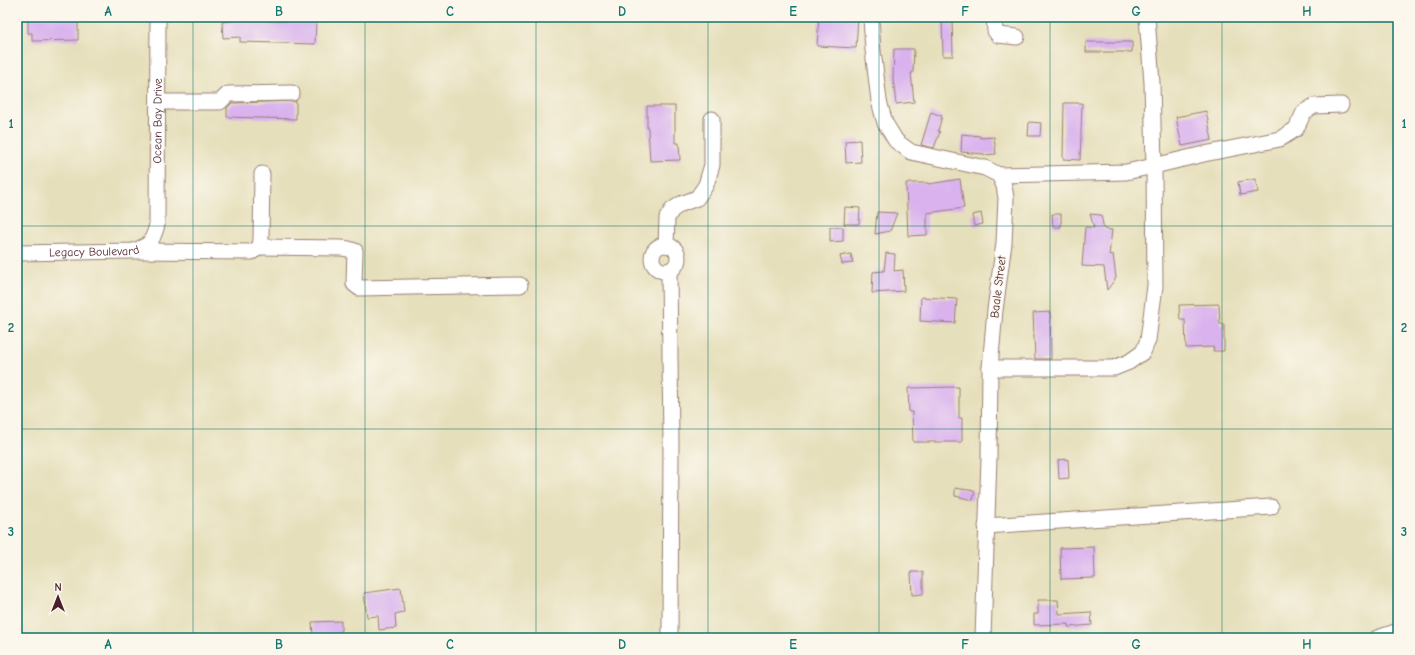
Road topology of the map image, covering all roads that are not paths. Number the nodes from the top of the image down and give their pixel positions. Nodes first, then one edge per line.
1 (158, 17) edge
2 (871, 17) edge
3 (994, 17) edge
4 (1147, 17) edge
5 (1017, 37) dead end
6 (292, 93) dead end
7 (158, 102) junction
8 (1341, 105) dead end
9 (712, 119) dead end
10 (1154, 166) junction
11 (262, 174) dead end
12 (999, 175) junction
13 (157, 225) joint
14 (260, 247) junction
15 (133, 250) junction
16 (17, 253) edge
17 (520, 285) dead end
18 (990, 368) junction
19 (1271, 507) dead end
20 (986, 526) junction
21 (1398, 631) edge
22 (670, 638) edge
23 (983, 638) edge
24 (1377, 638) edge

1 - 7 street, Ocean Bay Drive
2 - 12 street
3 - 5 street
4 - 10 street
6 - 7 street
7 - 13 street, Ocean Bay Drive
8 - 10 street
9 - 22 street
10 - 12 street
10 - 18 street
11 - 14 street
12 - 18 street, Baale Street
13 - 15 street, Legacy Boulevard
14 - 15 street
14 - 17 street
15 - 16 street, Legacy Boulevard
18 - 20 street, Baale Street
19 - 20 street
20 - 23 street, Baale Street
21 - 24 street

